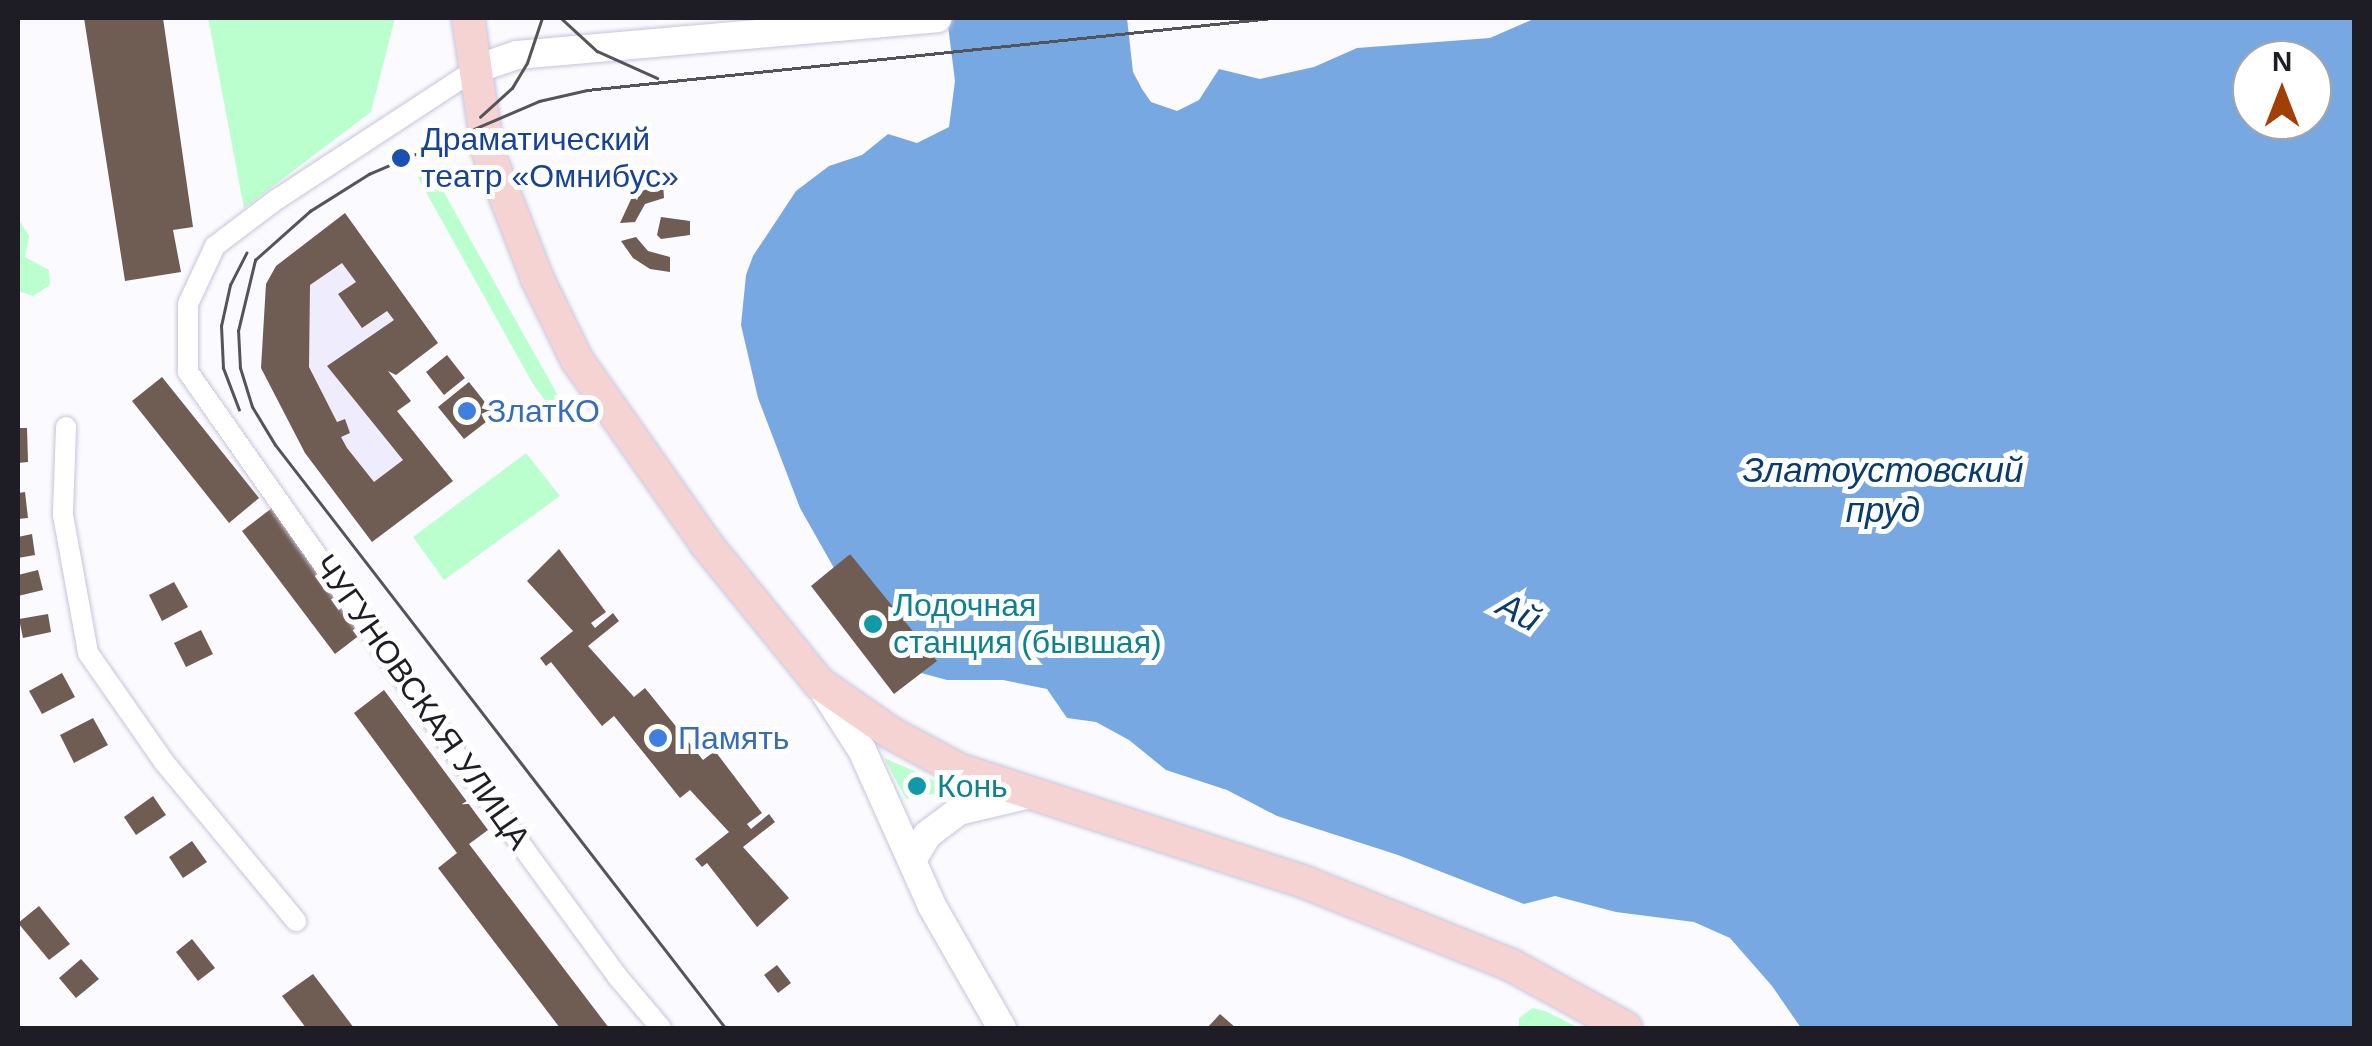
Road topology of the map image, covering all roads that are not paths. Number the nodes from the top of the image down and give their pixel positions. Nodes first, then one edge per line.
1 (468, 18) edge
2 (491, 18) edge
3 (924, 19) edge
4 (476, 69) junction
5 (66, 427) dead end
6 (818, 682) junction
7 (1034, 794) junction
8 (914, 857) junction
9 (296, 921) dead end
10 (661, 1028) edge
11 (1002, 1028) edge
12 (1626, 1028) edge

1 - 4 main road
2 - 4 main road
3 - 4 main road
4 - 6 main road
4 - 10 street, ЧУГУНОВСКАЯ УЛИЦА
5 - 9 street
6 - 7 main road
6 - 8 main road
7 - 8 main road
7 - 12 main road
8 - 11 main road

